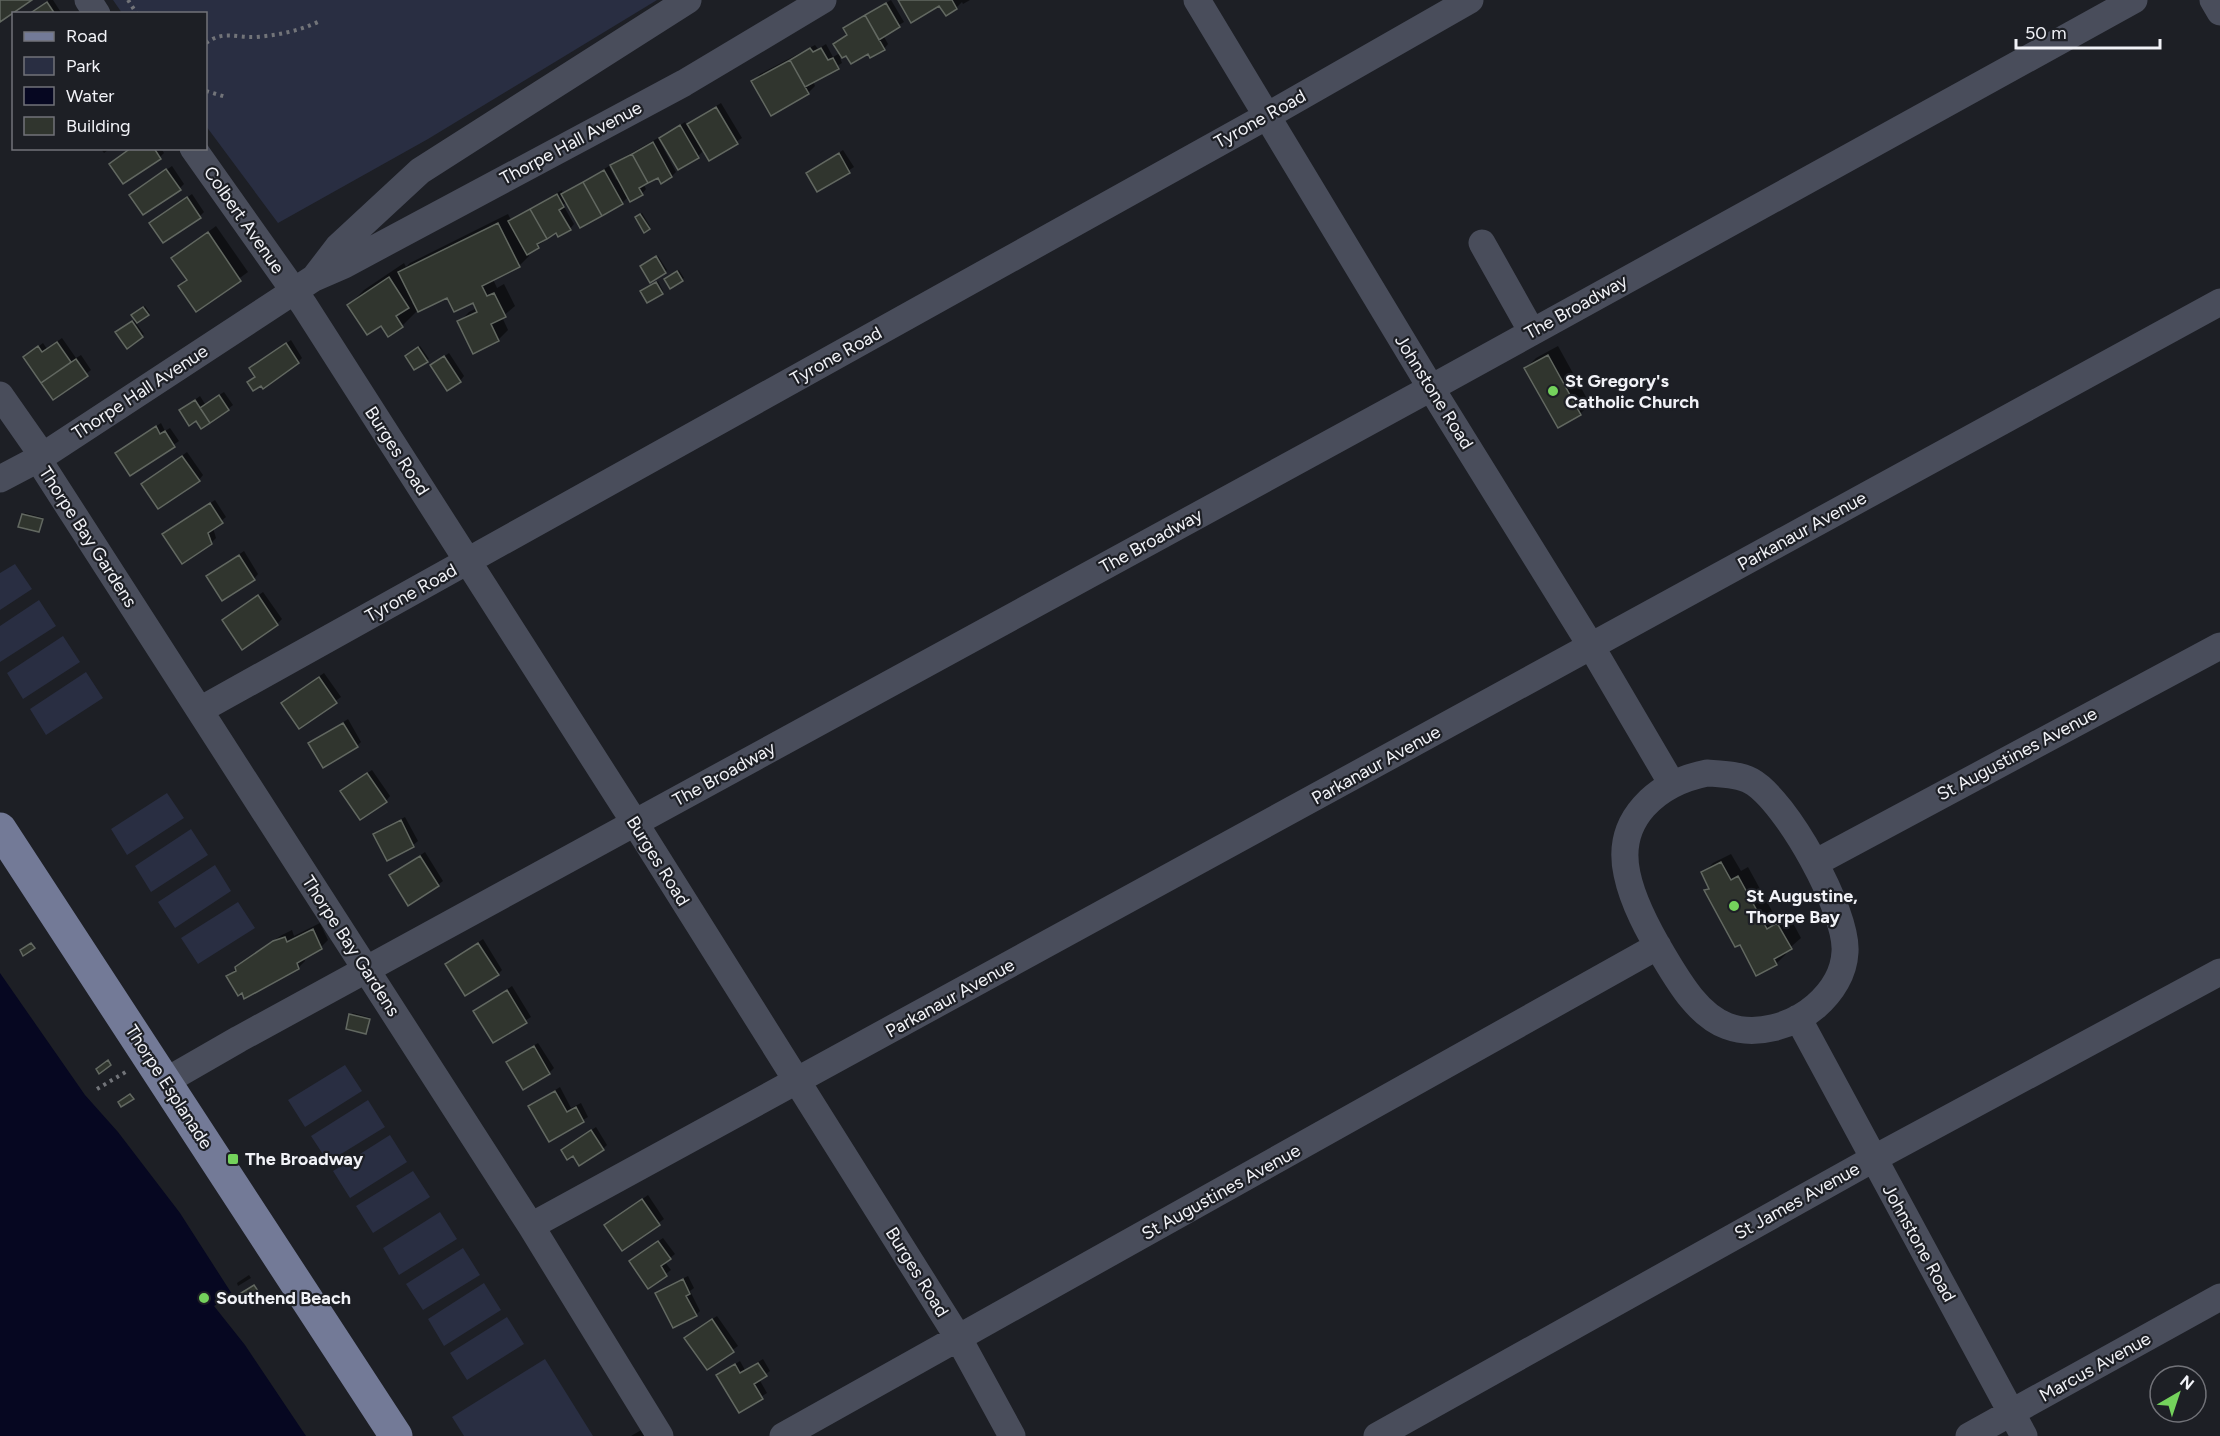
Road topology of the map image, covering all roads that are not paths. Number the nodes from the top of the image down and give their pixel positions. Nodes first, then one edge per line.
1 (687, 0) edge
2 (824, 0) edge
3 (1197, 0) edge
4 (1470, 0) edge
5 (2134, 0) edge
6 (2213, 0) edge
7 (2220, 12) edge
8 (1267, 116) junction
9 (195, 150) edge
10 (1482, 243) dead end
11 (304, 285) junction
12 (2220, 302) edge
13 (1532, 332) junction
14 (1431, 388) junction
15 (0, 395) edge
16 (35, 460) junction
17 (0, 479) edge
18 (0, 486) edge
19 (468, 561) junction
20 (1591, 646) junction
21 (2220, 646) edge
22 (200, 710) junction
23 (1672, 784) junction
24 (634, 823) junction
25 (0, 829) edge
26 (1815, 863) junction
27 (1658, 946) junction
28 (366, 971) junction
29 (2220, 972) edge
30 (1798, 1018) junction
31 (166, 1081) junction
32 (798, 1082) junction
33 (1873, 1159) junction
34 (531, 1226) junction
35 (2220, 1297) edge
36 (959, 1339) junction
37 (2018, 1424) edge
38 (396, 1436) edge
39 (660, 1436) edge
40 (783, 1436) edge
41 (1012, 1436) edge
42 (1377, 1436) edge
43 (1969, 1436) edge

1 - 11 street, Thorpe Hall Avenue
2 - 11 street, Thorpe Hall Avenue
3 - 8 street, Johnstone Road
4 - 8 street, Tyrone Road
5 - 13 street, The Broadway
6 - 7 street
8 - 14 street, Johnstone Road
8 - 19 street, Tyrone Road
9 - 11 street, Colbert Avenue
10 - 13 street
11 - 16 street, Thorpe Hall Avenue
11 - 19 street, Burges Road
12 - 20 street, Parkanaur Avenue
13 - 14 street, The Broadway
14 - 20 street, Johnstone Road
14 - 24 street, The Broadway
15 - 16 street, Thorpe Bay Gardens
16 - 17 street, Thorpe Hall Avenue
16 - 18 street, Thorpe Hall Avenue
16 - 22 street, Thorpe Bay Gardens
19 - 22 street, Tyrone Road
19 - 24 street, Burges Road
20 - 23 street, Johnstone Road
20 - 32 street, Parkanaur Avenue
21 - 26 street, St Augustines Avenue
22 - 28 street, Thorpe Bay Gardens
23 - 26 street
23 - 27 street
24 - 28 street, The Broadway
24 - 32 street, Burges Road
25 - 31 main road, Thorpe Esplanade
26 - 30 street
27 - 30 street
27 - 36 street, St Augustines Avenue
28 - 31 street, The Broadway
28 - 34 street, Thorpe Bay Gardens
29 - 33 street, St James Avenue
30 - 33 street, Johnstone Road
31 - 38 main road, Thorpe Esplanade
32 - 34 street, Parkanaur Avenue
32 - 36 street, Burges Road
33 - 37 street, Johnstone Road
33 - 42 street, St James Avenue
34 - 39 street, Thorpe Bay Gardens
35 - 37 street, Marcus Avenue
36 - 40 street, St Augustines Avenue
36 - 41 street, Burges Road
37 - 43 street, Marcus Avenue

